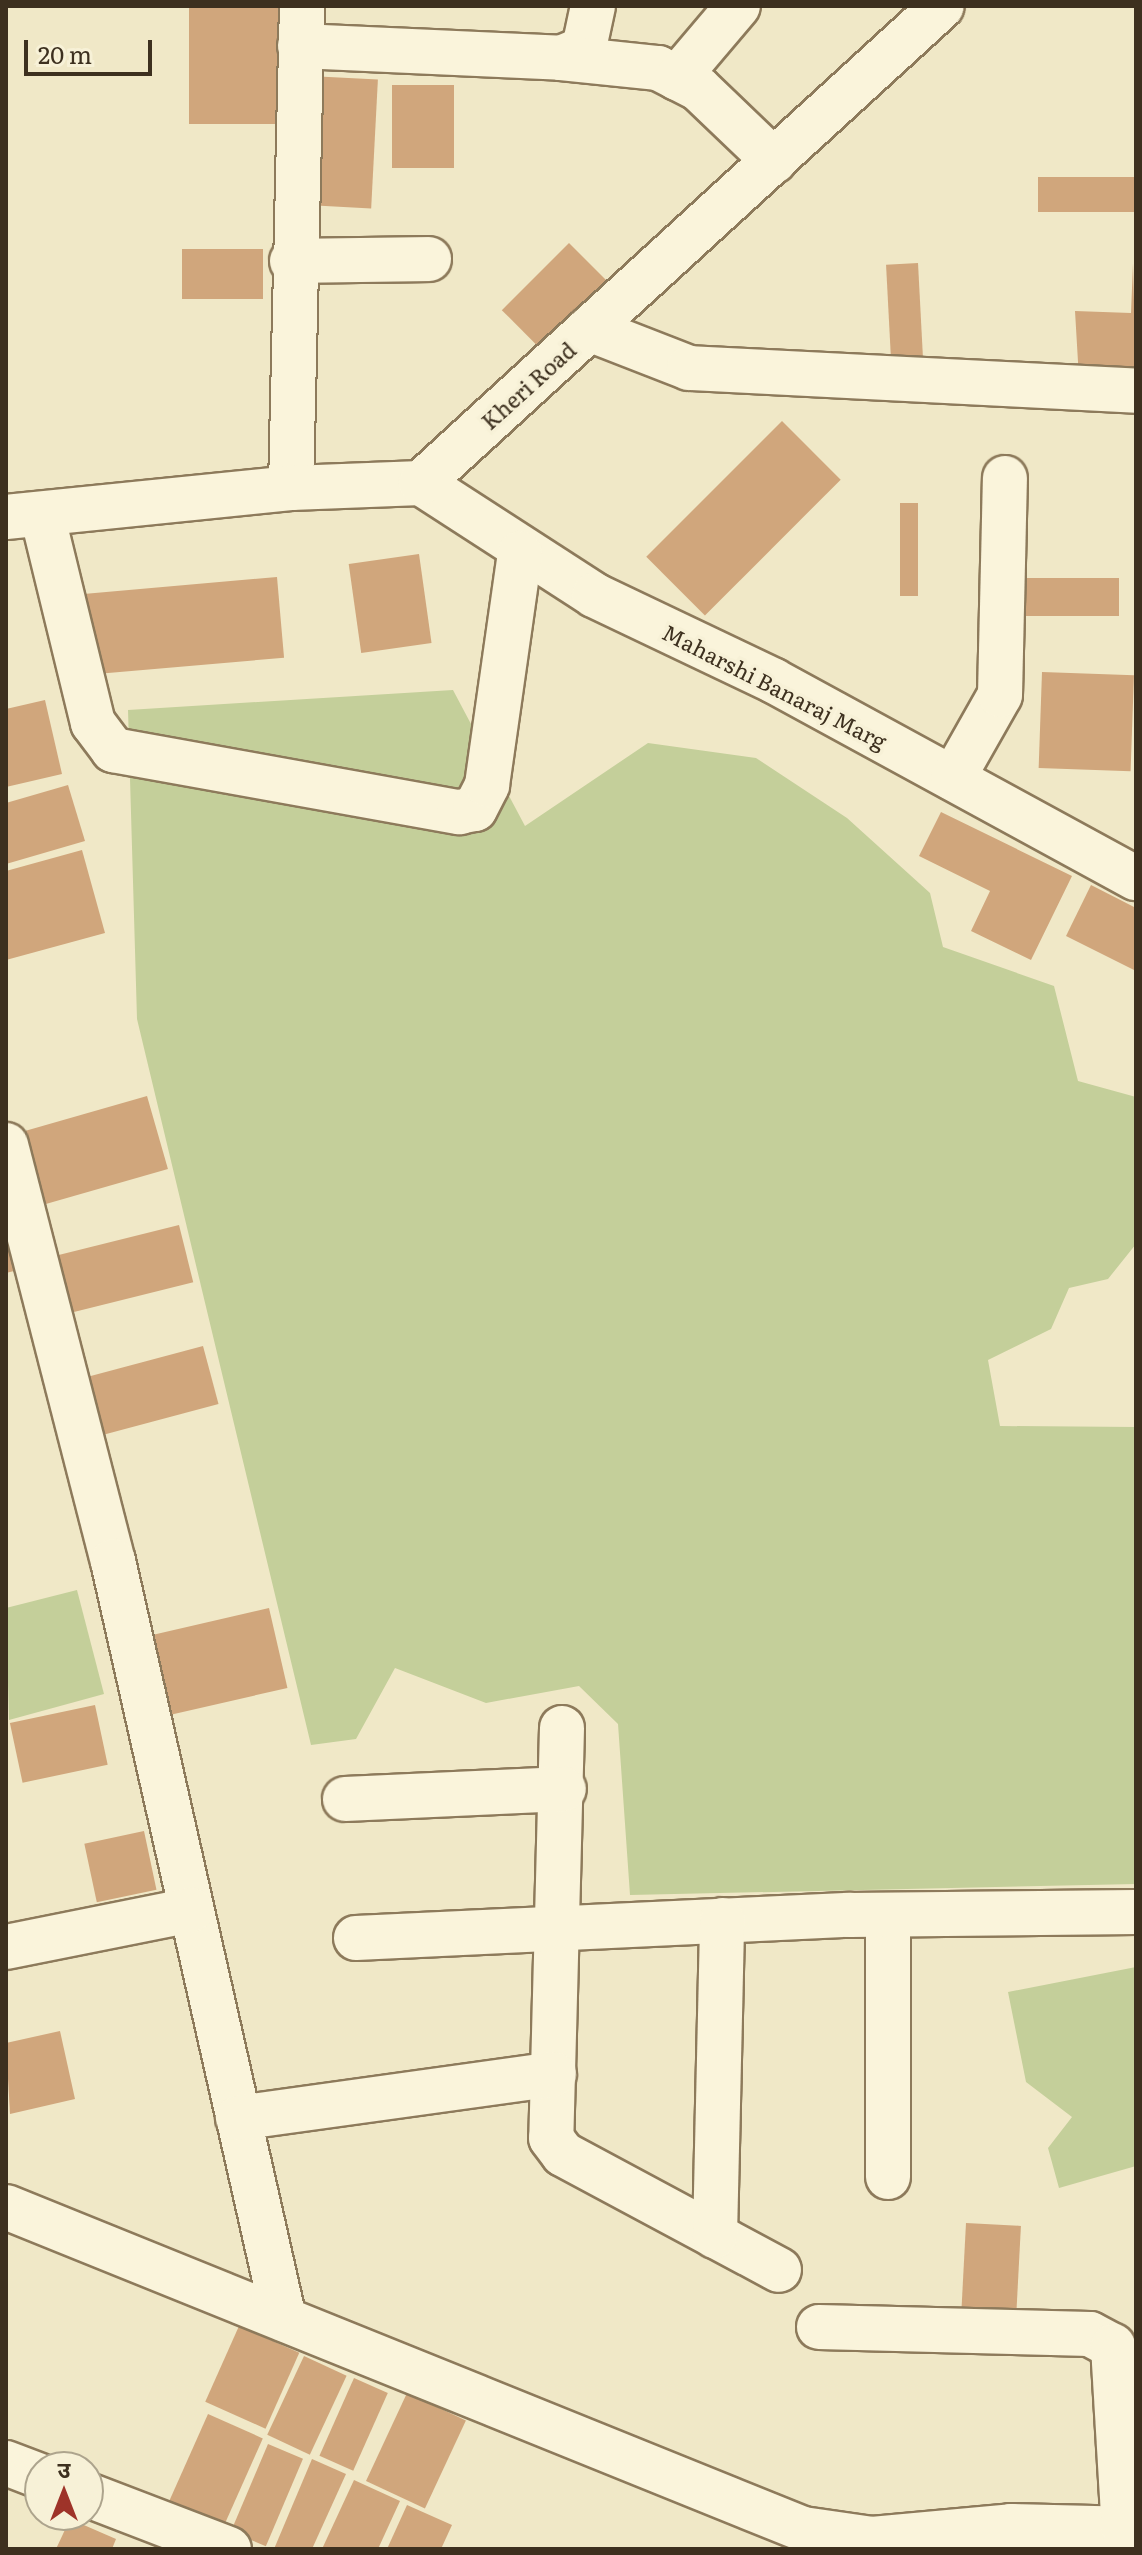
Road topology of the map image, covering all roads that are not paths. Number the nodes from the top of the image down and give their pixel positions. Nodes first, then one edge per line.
1 (593, 6) edge
2 (738, 6) edge
3 (942, 6) edge
4 (301, 26) edge
5 (561, 58) junction
6 (677, 78) junction
7 (774, 161) junction
8 (429, 259) dead end
9 (292, 261) junction
10 (589, 329) junction
11 (1136, 391) edge
12 (1005, 478) dead end
13 (421, 483) junction
14 (291, 488) junction
15 (24, 516) edge
16 (520, 553) junction
17 (953, 778) junction
18 (1136, 878) edge
19 (6, 1145) edge
20 (562, 1728) dead end
21 (564, 1789) junction
22 (345, 1799) dead end
23 (191, 1910) junction
24 (1136, 1912) edge
25 (888, 1915) junction
26 (722, 1920) junction
27 (559, 1928) junction
28 (356, 1938) dead end
29 (6, 1947) edge
30 (554, 2074) junction
31 (238, 2118) junction
32 (888, 2177) dead end
33 (6, 2207) edge
34 (715, 2236) junction
35 (779, 2270) dead end
36 (284, 2319) junction
37 (819, 2327) dead end
38 (104, 2501) edge
39 (1130, 2529) edge
40 (1011, 2538) edge
41 (229, 2549) edge

1 - 5 street
2 - 6 street
3 - 7 street, Kheri Road
4 - 5 street
4 - 9 street
5 - 6 street
6 - 7 street
7 - 10 street, Kheri Road
8 - 9 street
9 - 14 street
10 - 11 street
10 - 13 street, Kheri Road
12 - 17 street
13 - 14 street
13 - 16 street, Maharshi Banaraj Marg
14 - 15 street
15 - 16 street
16 - 17 street, Maharshi Banaraj Marg
17 - 18 street, Maharshi Banaraj Marg
19 - 23 street
20 - 21 street
21 - 22 street
21 - 27 street
23 - 29 street
23 - 31 street
24 - 25 street
25 - 26 street
25 - 32 street
26 - 27 street
26 - 34 street
27 - 28 street
27 - 30 street
30 - 31 street
30 - 34 street
31 - 36 street
33 - 36 street
34 - 35 street
36 - 40 street
37 - 39 street
38 - 41 street
39 - 40 street

